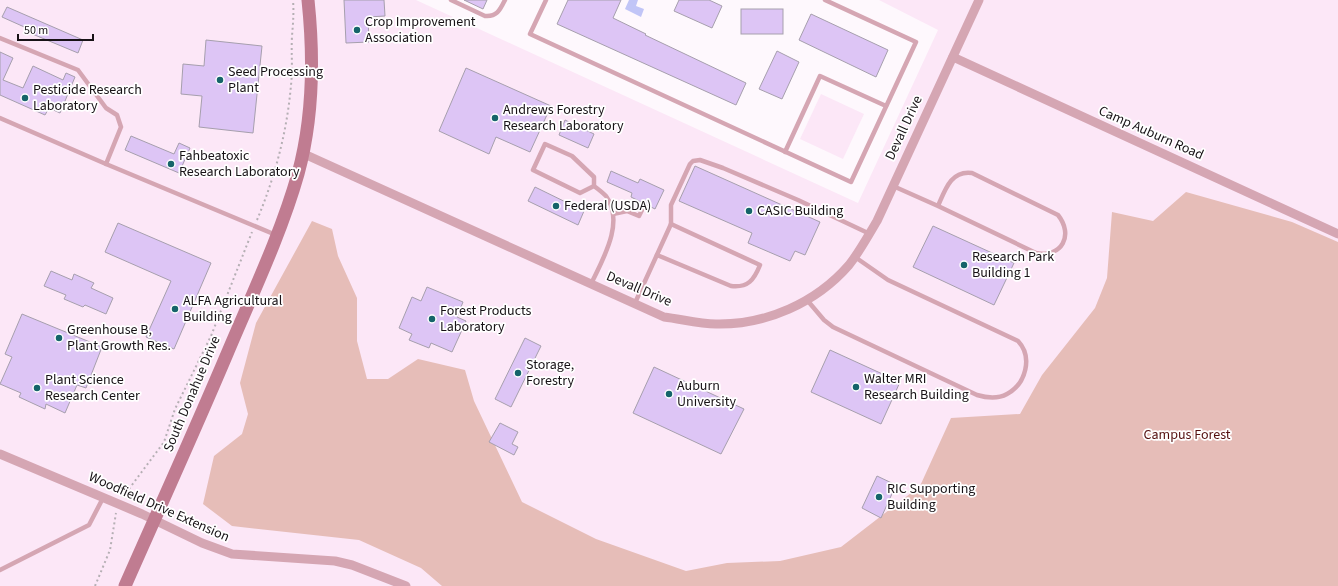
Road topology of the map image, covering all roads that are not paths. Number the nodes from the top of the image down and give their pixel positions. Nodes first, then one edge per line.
1 (308, 0) edge
2 (451, 0) edge
3 (505, 0) edge
4 (546, 0) edge
5 (825, 0) edge
6 (979, 0) edge
7 (0, 38) edge
8 (953, 57) junction
9 (886, 106) junction
10 (0, 118) edge
11 (784, 152) junction
12 (302, 153) junction
13 (106, 164) junction
14 (594, 186) junction
15 (893, 186) junction
16 (938, 206) junction
17 (643, 208) dead end
18 (613, 214) junction
19 (671, 224) junction
20 (870, 234) junction
21 (1338, 234) edge
22 (276, 235) junction
23 (657, 255) junction
24 (855, 257) junction
25 (591, 284) junction
26 (807, 300) junction
27 (635, 303) junction
28 (0, 454) edge
29 (104, 498) junction
30 (154, 521) junction
31 (0, 570) edge
32 (125, 586) edge
33 (406, 586) edge

1 - 12 street, South Donahue Drive
2 - 3 lane
4 - 11 lane
5 - 9 lane
6 - 8 street, Devall Drive
7 - 13 lane
8 - 15 street, Devall Drive
8 - 21 street, Camp Auburn Road
9 - 11 lane
9 - 11 lane
10 - 13 lane
12 - 22 street, South Donahue Drive
12 - 25 street, Devall Drive
13 - 22 lane
14 - 14 lane
14 - 18 lane
15 - 16 lane
15 - 20 street, Devall Drive
16 - 16 lane
17 - 18 lane
18 - 25 lane
19 - 20 lane
19 - 23 lane
19 - 23 lane
20 - 24 street, Devall Drive
22 - 30 street, South Donahue Drive
23 - 27 lane
24 - 26 street, Devall Drive
24 - 26 lane
25 - 27 street, Devall Drive
26 - 27 street, Devall Drive
28 - 29 street, Woodfield Drive Extension
29 - 30 street, Woodfield Drive Extension
29 - 31 lane
30 - 32 street, South Donahue Drive
30 - 33 street, Woodfield Drive Extension

